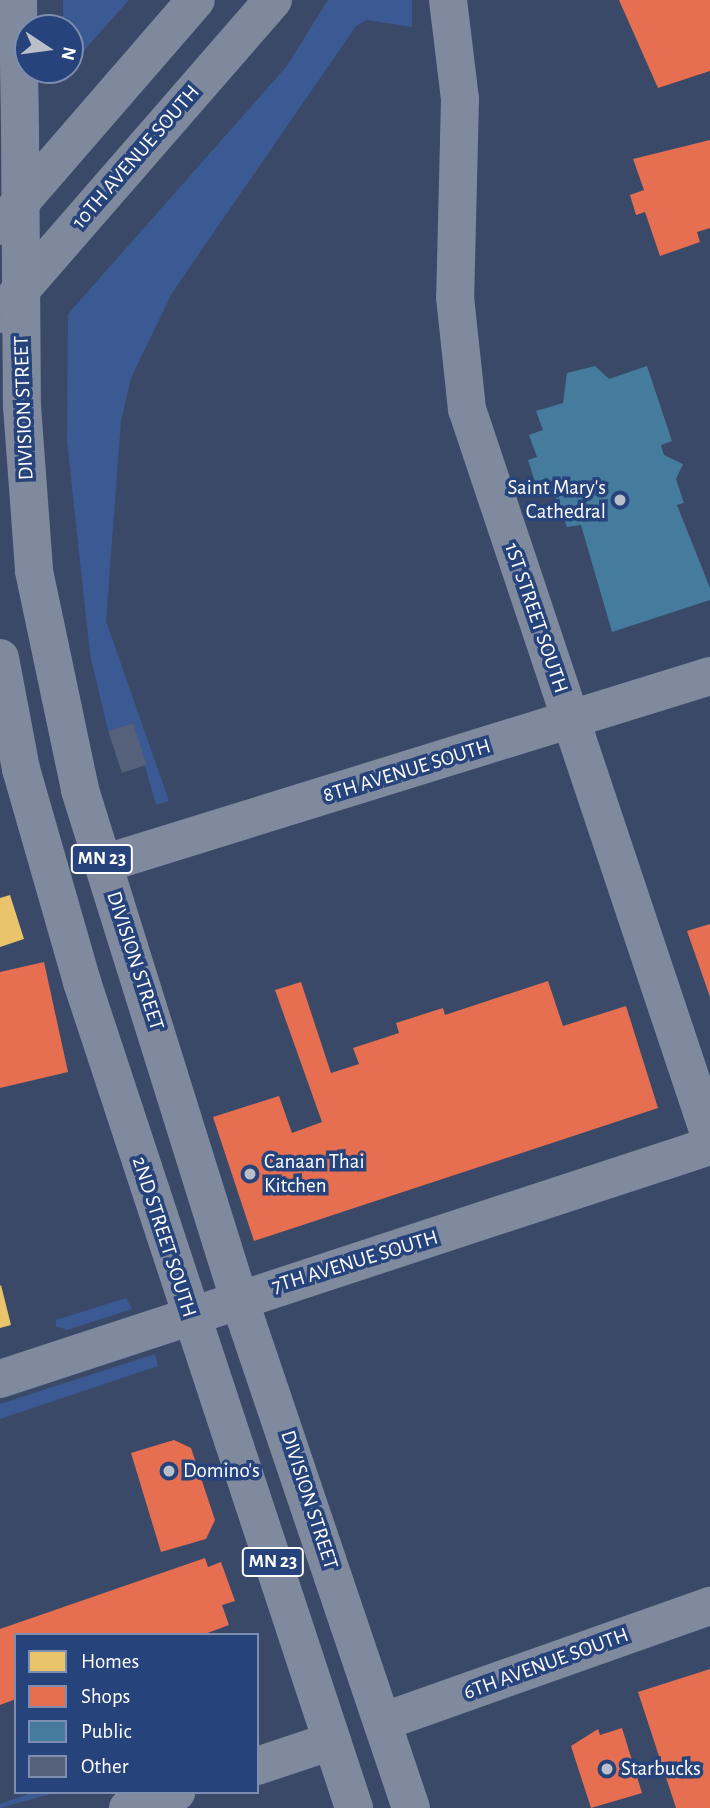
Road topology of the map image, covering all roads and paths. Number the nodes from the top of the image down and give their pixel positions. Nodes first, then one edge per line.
1 (197, 0) edge
2 (273, 0) edge
3 (448, 0) edge
4 (24, 84) edge
5 (0, 226) edge
6 (0, 314) edge
7 (0, 658) edge
8 (710, 676) edge
9 (571, 722) junction
10 (0, 810) edge
11 (37, 825) junction
12 (103, 864) junction
13 (710, 1136) edge
14 (710, 1146) edge
15 (239, 1299) junction
16 (190, 1316) junction
17 (0, 1379) edge
18 (710, 1606) edge
19 (382, 1722) junction
20 (332, 1741) junction
21 (259, 1765) edge
22 (170, 1794) edge
23 (128, 1808) edge
24 (354, 1808) edge
25 (411, 1808) edge

1 - 5 main road
2 - 6 main road, 10TH AVENUE SOUTH
3 - 9 street, 1ST STREET SOUTH
4 - 12 highway, DIVISION STREET / MN 23, bridge
7 - 11 highway, 2ND STREET SOUTH / MN 23
8 - 9 street, 8TH AVENUE SOUTH
9 - 12 street, 8TH AVENUE SOUTH
9 - 13 street, 1ST STREET SOUTH
10 - 11 highway
11 - 16 highway, 2ND STREET SOUTH / MN 23
12 - 15 highway, DIVISION STREET / MN 23
14 - 15 street, 7TH AVENUE SOUTH
15 - 16 street, 7TH AVENUE SOUTH
15 - 19 highway, DIVISION STREET / MN 23
16 - 17 street, 7TH AVENUE SOUTH
16 - 20 highway, 2ND STREET SOUTH / MN 23
18 - 19 street, 6TH AVENUE SOUTH
19 - 25 highway, DIVISION STREET / MN 23
20 - 21 street
20 - 24 highway, 2ND STREET SOUTH / MN 23
22 - 23 street

